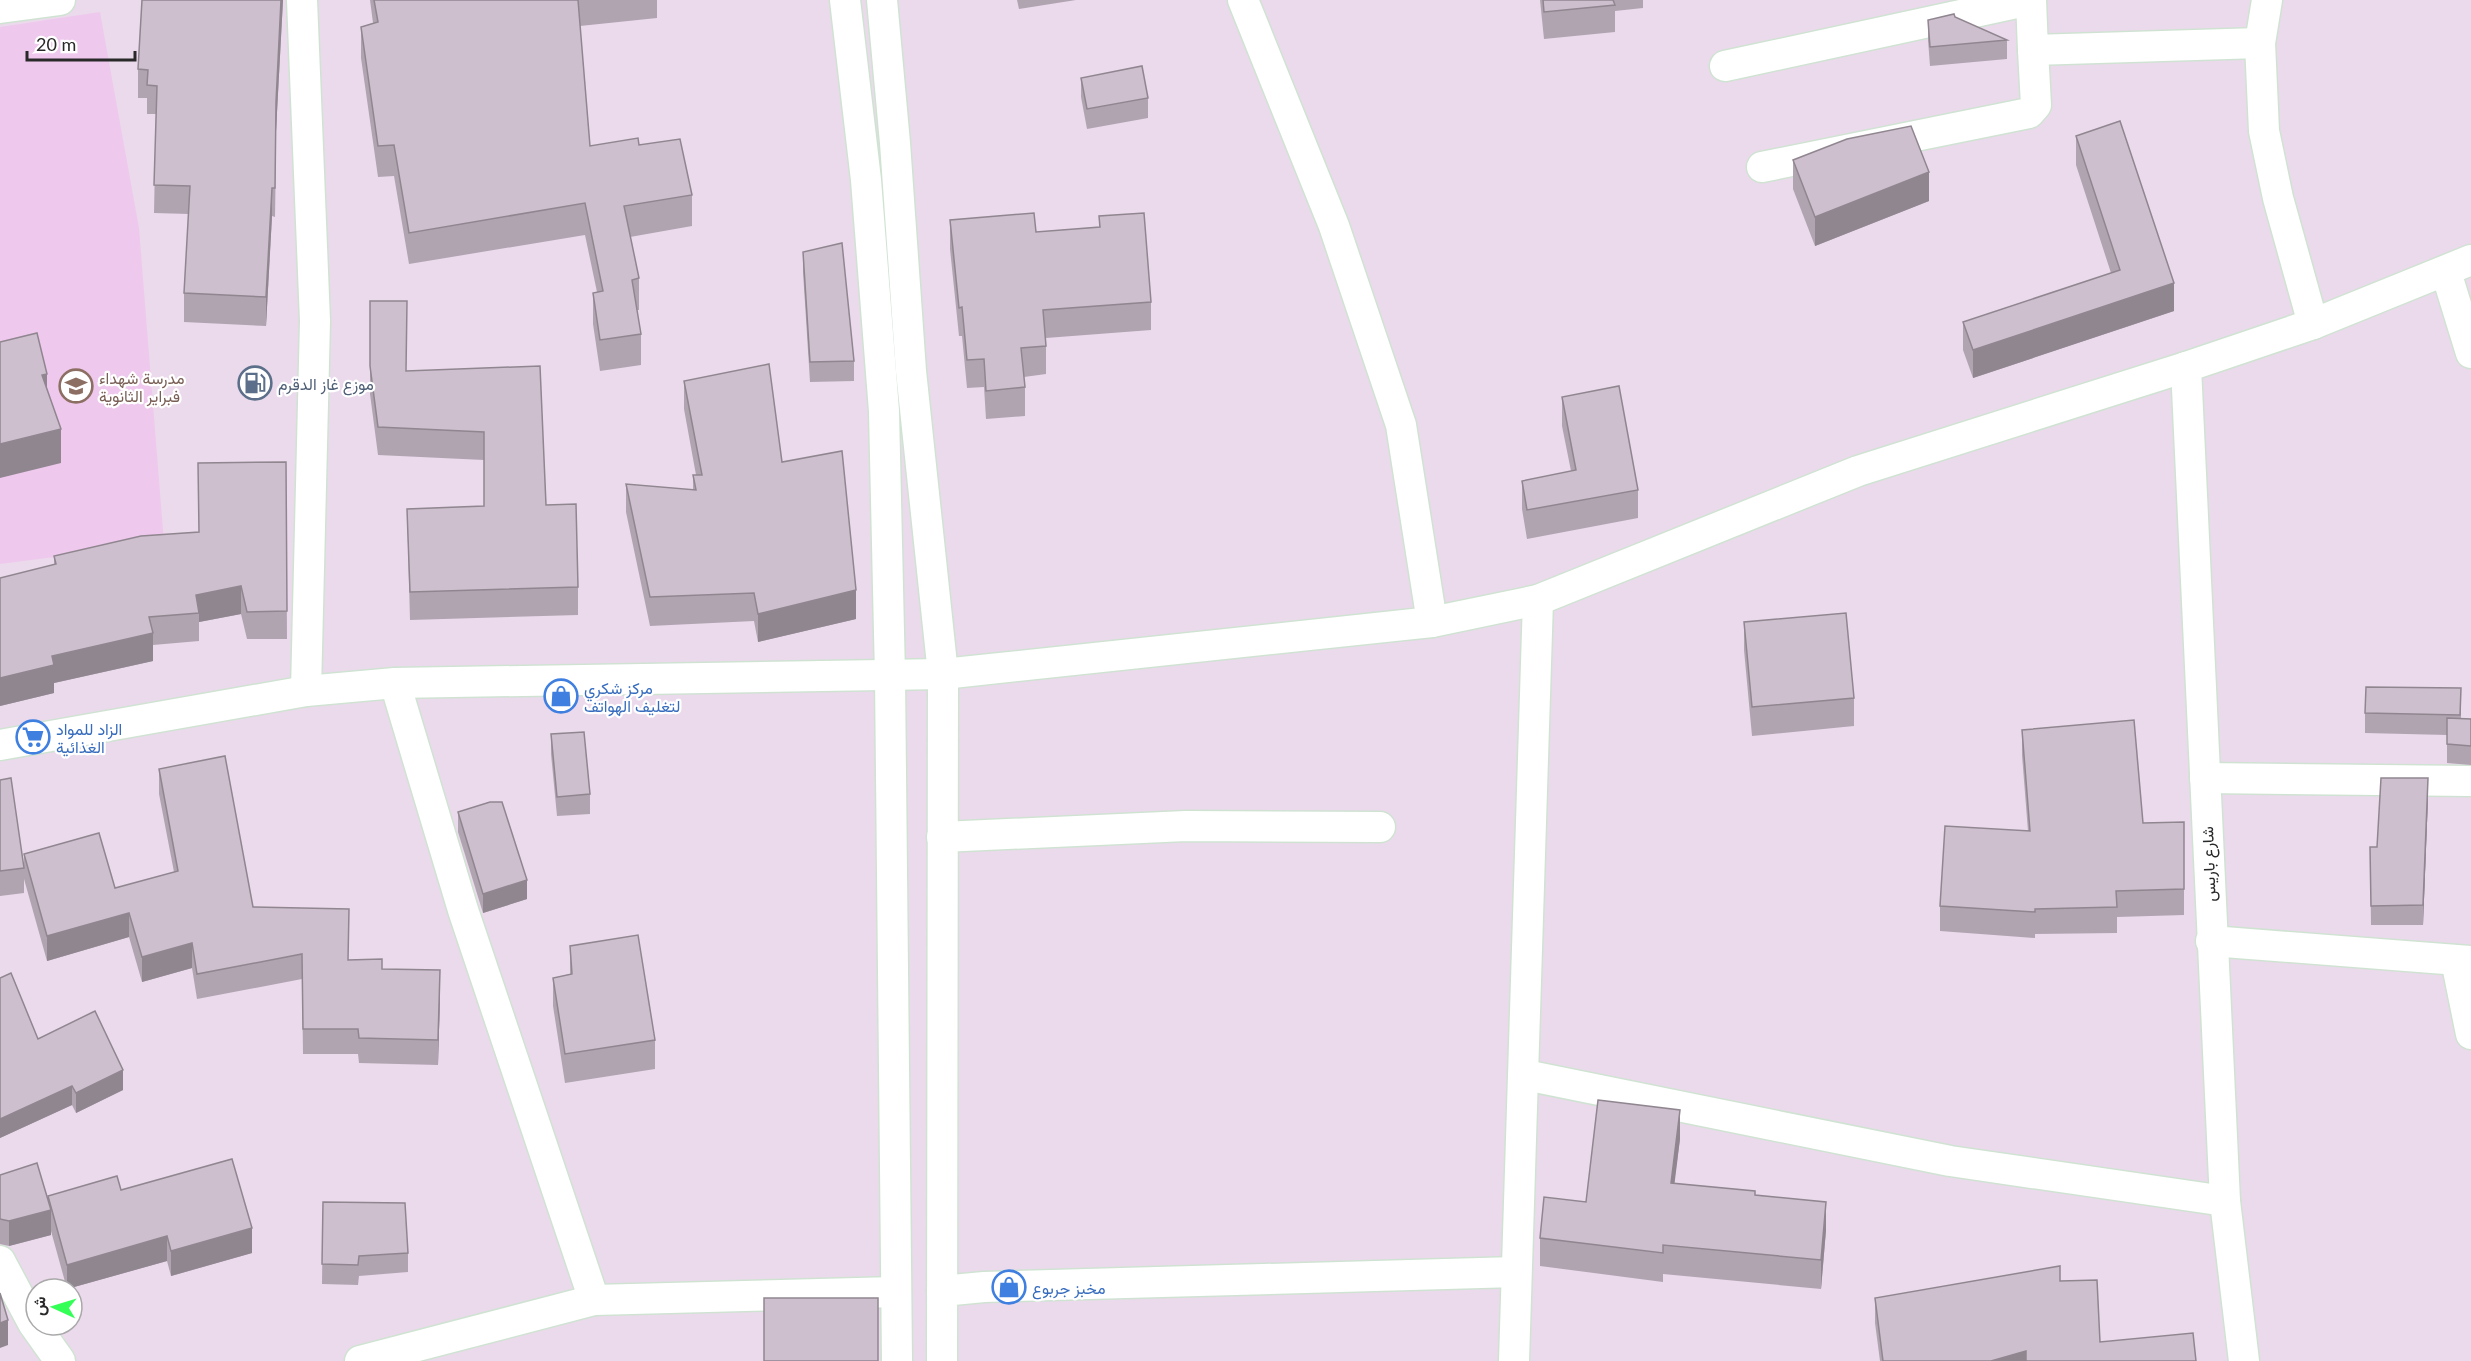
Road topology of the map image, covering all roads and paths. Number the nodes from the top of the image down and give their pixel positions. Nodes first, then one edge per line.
1 (60, 0) edge
2 (302, 0) edge
3 (845, 0) edge
4 (882, 0) edge
5 (1243, 0) edge
6 (2031, 0) edge
7 (2267, 0) edge
8 (0, 8) edge
9 (2260, 43) junction
10 (2033, 50) junction
11 (1725, 66) dead end
12 (1762, 167) dead end
13 (2459, 266) edge
14 (2313, 324) junction
15 (2471, 353) edge
16 (2186, 367) junction
17 (1538, 600) junction
18 (1432, 622) junction
19 (943, 674) junction
20 (890, 676) junction
21 (395, 683) junction
22 (306, 691) junction
23 (0, 745) edge
24 (2205, 778) junction
25 (2471, 781) edge
26 (1380, 827) dead end
27 (942, 837) junction
28 (2211, 941) junction
29 (2464, 960) edge
30 (2471, 1034) edge
31 (1525, 1075) junction
32 (2225, 1201) junction
33 (0, 1261) edge
34 (1516, 1272) junction
35 (896, 1292) junction
36 (942, 1292) junction
37 (594, 1300) junction
38 (60, 1361) edge
39 (360, 1361) edge
40 (897, 1361) edge
41 (942, 1361) edge
42 (1514, 1361) edge
43 (2244, 1361) edge

1 - 8 street
2 - 22 street
3 - 20 street
4 - 19 street
5 - 18 street
6 - 10 street
6 - 11 street
7 - 9 street
9 - 10 street
9 - 14 street
10 - 12 street
13 - 14 street
13 - 15 street
14 - 16 street
16 - 17 street
16 - 24 street, شارع باريس
17 - 18 street
17 - 31 street
18 - 19 street
19 - 20 street
19 - 27 street
20 - 21 street
20 - 35 street
21 - 22 street
21 - 37 street
22 - 23 street
24 - 25 street
24 - 28 street, شارع باريس
26 - 27 street
27 - 36 street
28 - 29 street
28 - 32 street, شارع باريس
29 - 30 street
31 - 32 street
31 - 34 street
32 - 43 street, شارع باريس
33 - 38 street
34 - 36 street
34 - 42 street
35 - 37 street
35 - 40 street
36 - 41 street
37 - 39 street

